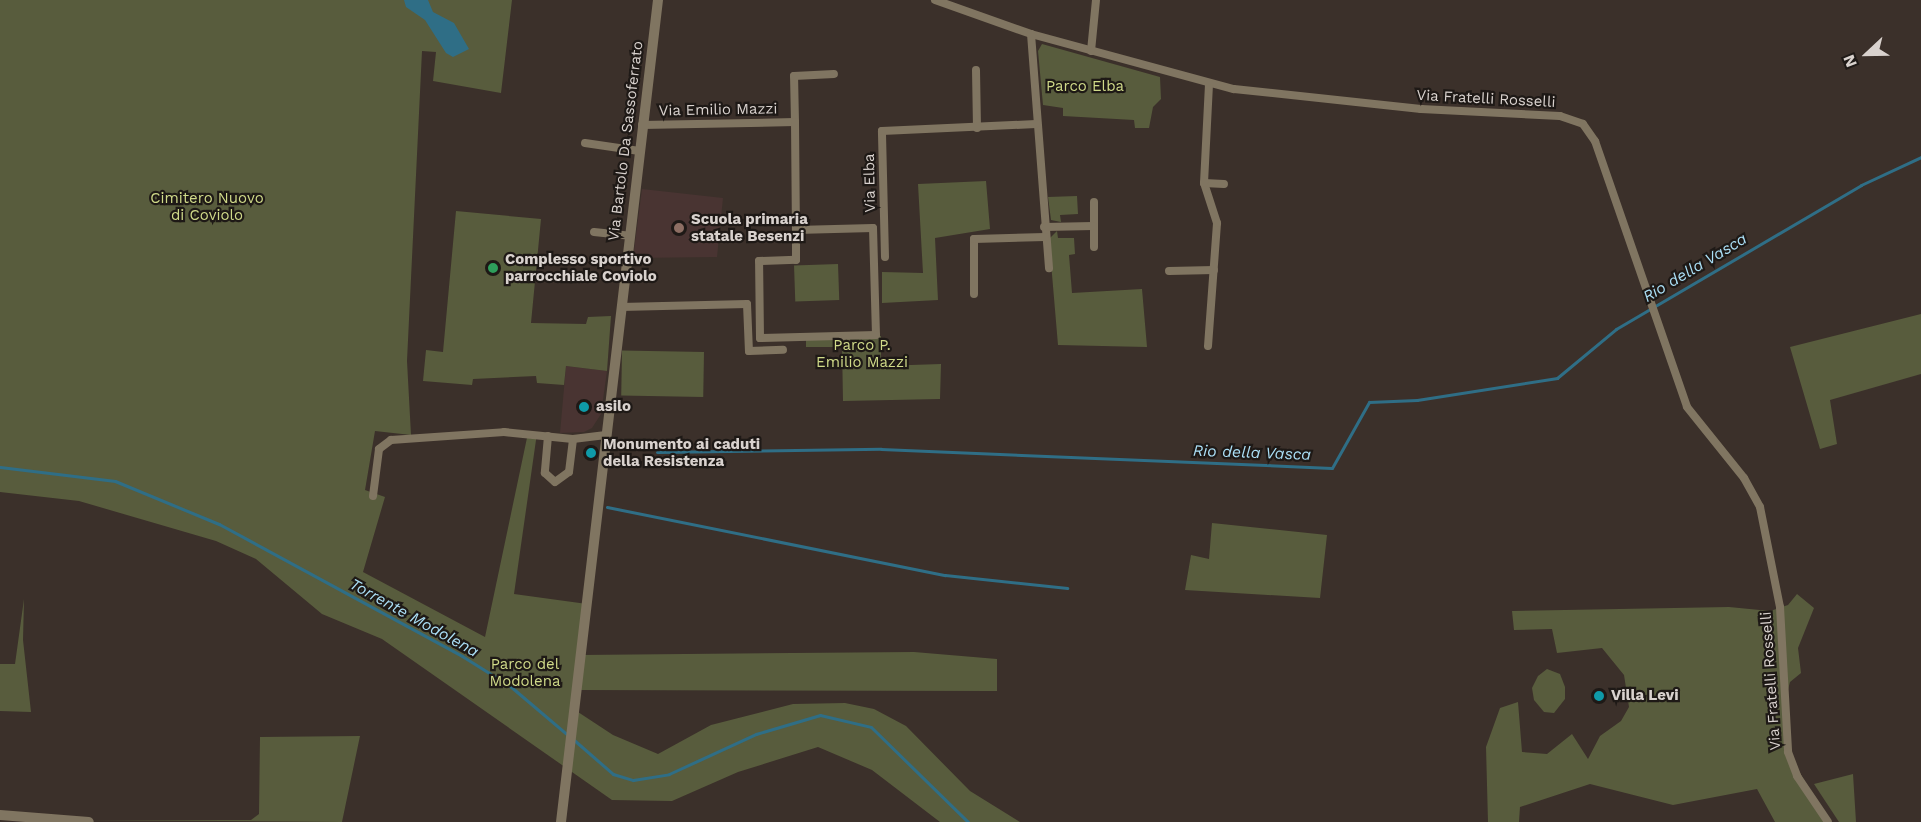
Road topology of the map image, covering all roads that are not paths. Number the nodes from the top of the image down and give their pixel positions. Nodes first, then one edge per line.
1 (658, 0) edge
2 (935, 0) edge
3 (1096, 0) edge
4 (950, 2) edge
5 (1031, 34) junction
6 (1091, 51) junction
7 (976, 70) dead end
8 (834, 74) dead end
9 (1209, 83) junction
10 (795, 122) junction
11 (1036, 124) junction
12 (642, 125) junction
13 (977, 128) junction
14 (585, 143) dead end
15 (639, 151) junction
16 (1204, 183) junction
17 (1224, 184) dead end
18 (1094, 202) dead end
19 (1093, 226) junction
20 (796, 230) junction
21 (594, 231) dead end
22 (1045, 232) junction
23 (630, 236) junction
24 (1094, 247) dead end
25 (885, 257) dead end
26 (1049, 268) dead end
27 (1214, 270) junction
28 (1169, 271) dead end
29 (974, 294) dead end
30 (621, 307) junction
31 (1208, 346) dead end
32 (783, 350) dead end
33 (606, 435) junction
34 (548, 436) junction
35 (573, 439) junction
36 (373, 496) dead end
37 (0, 815) edge
38 (89, 822) edge
39 (561, 822) edge
40 (1828, 822) edge

1 - 12 street, Via Bartolo Da Sassoferrato
2 - 4 street, Via Fratelli Rosselli
3 - 6 street
4 - 5 street, Via Fratelli Rosselli
5 - 6 street, Via Fratelli Rosselli
5 - 11 street
6 - 9 street, Via Fratelli Rosselli
7 - 13 street
8 - 10 street, Via Emilio Mazzi
9 - 16 street
9 - 40 street, Via Fratelli Rosselli
10 - 12 street, Via Emilio Mazzi
10 - 20 street, Via Emilio Mazzi
11 - 13 street, Via Elba
11 - 22 street
12 - 15 street, Via Bartolo Da Sassoferrato
13 - 25 street, Via Elba
14 - 15 street
15 - 23 street, Via Bartolo Da Sassoferrato
16 - 17 street
16 - 27 street
18 - 19 street
19 - 22 street
19 - 24 street
20 - 20 street, Via Emilio Mazzi
21 - 23 street
22 - 26 street
22 - 29 street
23 - 30 street, Via Bartolo Da Sassoferrato
27 - 28 street
27 - 31 street
30 - 32 street
30 - 33 street, Via Bartolo Da Sassoferrato
33 - 35 street
33 - 39 street, Via Bartolo Da Sassoferrato
34 - 35 street
34 - 35 street
34 - 36 street
37 - 38 street

